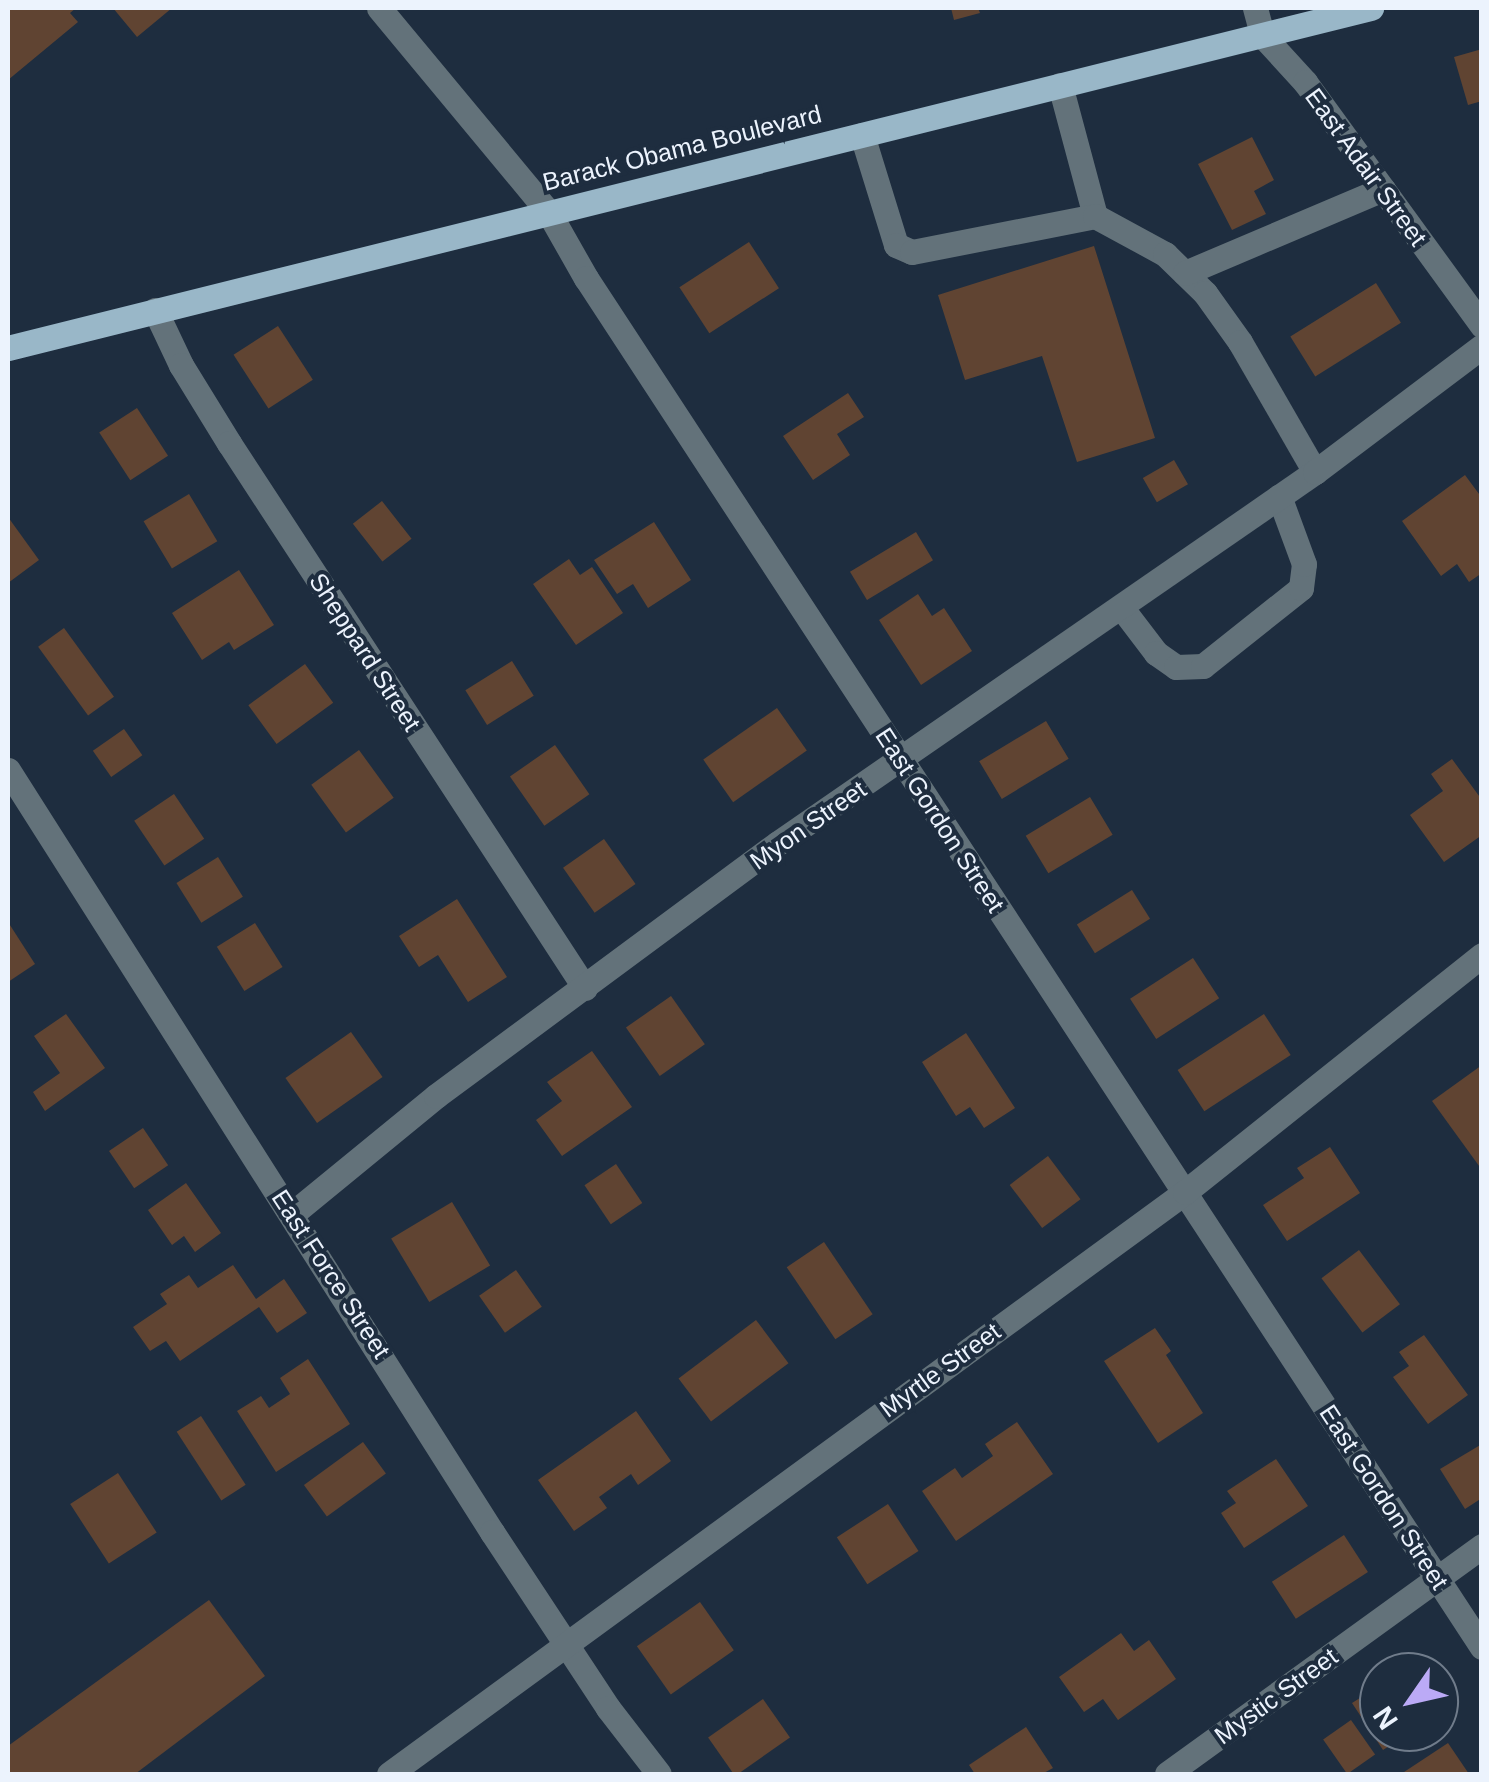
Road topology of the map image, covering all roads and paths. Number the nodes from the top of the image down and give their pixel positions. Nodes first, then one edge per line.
1 (380, 8) edge
2 (1256, 8) edge
3 (1371, 8) edge
4 (1262, 34) junction
5 (1060, 85) junction
6 (862, 134) junction
7 (1383, 189) junction
8 (549, 213) junction
9 (1095, 216) junction
10 (1185, 273) junction
11 (156, 310) junction
12 (1482, 326) edge
13 (1482, 346) edge
14 (8, 348) edge
15 (1314, 472) junction
16 (1279, 496) junction
17 (1121, 608) junction
18 (901, 760) junction
19 (8, 770) edge
20 (1482, 955) edge
21 (585, 988) junction
22 (1184, 1192) junction
23 (292, 1214) junction
24 (1482, 1546) edge
25 (1437, 1579) junction
26 (566, 1645) junction
27 (1482, 1647) edge
28 (389, 1774) edge
29 (660, 1774) edge
30 (1167, 1774) edge

1 - 8 street, East Gordon Street
2 - 4 street, East Adair Street
3 - 4 main road, Barack Obama Boulevard
4 - 5 main road, Barack Obama Boulevard
4 - 7 street, East Adair Street
5 - 6 main road, Barack Obama Boulevard
5 - 9 street
6 - 8 main road, Barack Obama Boulevard
6 - 9 street
7 - 10 street
7 - 12 street, East Adair Street
8 - 11 main road, Barack Obama Boulevard
8 - 18 street, East Gordon Street
9 - 10 street
10 - 15 street
11 - 14 main road, Barack Obama Boulevard
11 - 21 street, Sheppard Street
13 - 15 street, Myon Street
15 - 16 street, Myon Street
16 - 17 street, Myon Street
16 - 17 street
17 - 18 street, Myon Street
18 - 21 street, Myon Street
18 - 22 street, East Gordon Street
19 - 23 street, East Force Street
20 - 22 street, Myrtle Street
21 - 23 street, Myon Street
22 - 25 street, East Gordon Street
22 - 26 street, Myrtle Street
23 - 26 street, East Force Street
24 - 25 street, Mystic Street
25 - 27 street, East Gordon Street
25 - 30 street, Mystic Street
26 - 28 street, Myrtle Street
26 - 29 street, East Force Street

